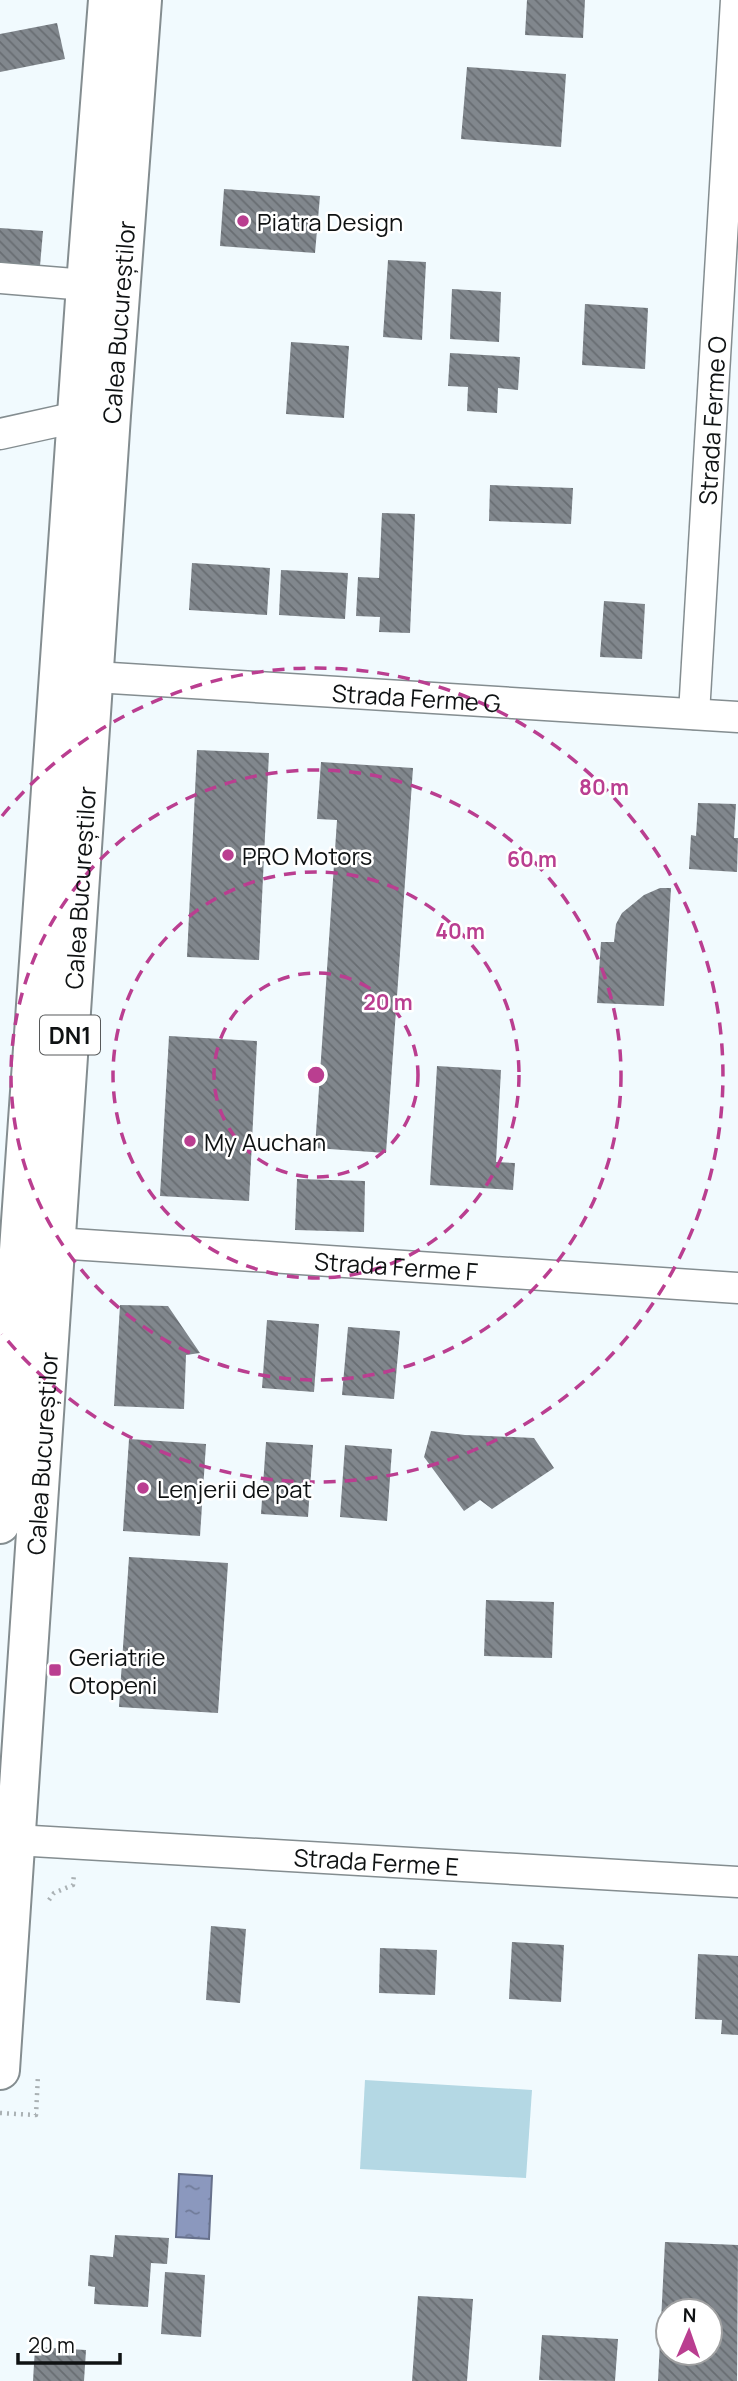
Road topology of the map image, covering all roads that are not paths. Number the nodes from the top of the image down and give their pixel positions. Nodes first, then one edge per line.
1 (108, 0) edge
2 (142, 0) edge
3 (736, 0) edge
4 (0, 278) edge
5 (86, 285) junction
6 (77, 416) junction
7 (0, 434) edge
8 (94, 677) junction
9 (694, 714) junction
10 (738, 717) edge
11 (56, 1243) junction
12 (738, 1288) edge
13 (0, 1524) edge
14 (15, 1840) junction
15 (738, 1882) edge
16 (0, 2070) edge

1 - 5 highway, Calea Bucureștilor / DN1
2 - 8 highway, Calea Bucureștilor / DN1
3 - 9 street, Strada Ferme O
4 - 5 street
5 - 6 highway, Calea Bucureștilor / DN1
6 - 7 street
6 - 13 highway, Calea Bucureștilor / DN1
8 - 9 street, Strada Ferme G
8 - 11 highway, Calea Bucureștilor / DN1
9 - 10 street, Strada Ferme G
11 - 12 street, Strada Ferme F
11 - 14 highway, Calea Bucureștilor / DN1
14 - 15 street, Strada Ferme E
14 - 16 highway, Calea Bucureștilor / DN1

